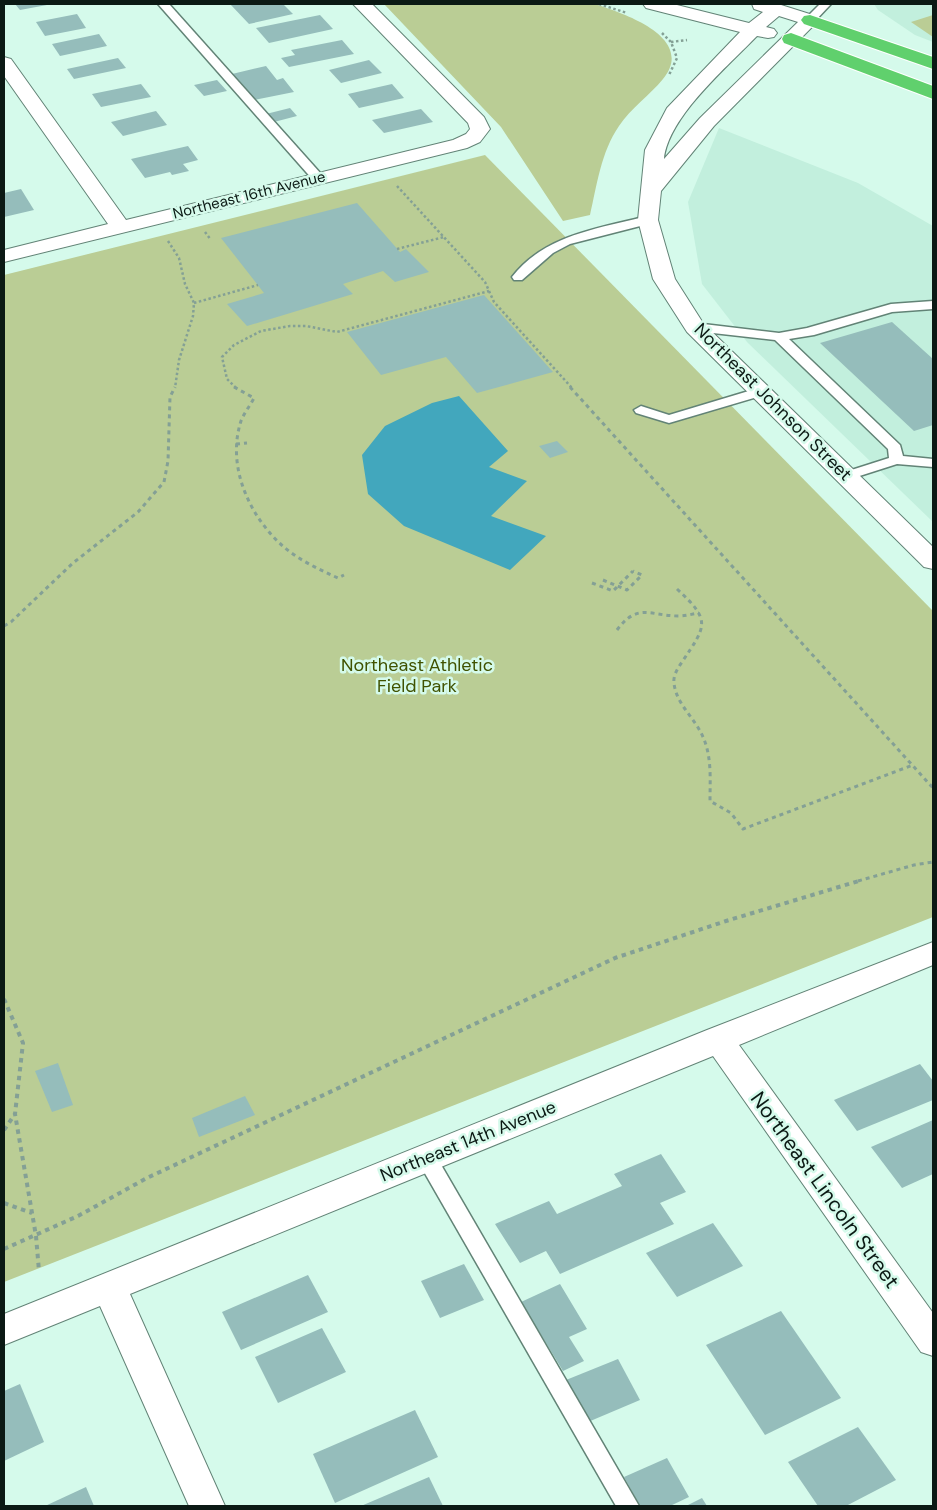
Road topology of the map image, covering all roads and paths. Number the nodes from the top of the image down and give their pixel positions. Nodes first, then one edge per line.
1 (164, 4) edge
2 (362, 4) edge
3 (652, 4) edge
4 (756, 4) edge
5 (826, 4) edge
6 (781, 7) edge
7 (810, 20) junction
8 (753, 29) junction
9 (791, 39) junction
10 (682, 41) dead end
11 (4, 63) edge
12 (933, 63) edge
13 (668, 79) dead end
14 (933, 93) edge
15 (318, 178) junction
16 (394, 183) dead end
17 (651, 190) junction
18 (150, 220) junction
19 (648, 220) junction
20 (121, 226) junction
21 (444, 237) junction
22 (397, 249) dead end
23 (4, 256) edge
24 (518, 277) dead end
25 (258, 285) dead end
26 (489, 291) junction
27 (194, 303) junction
28 (933, 305) edge
29 (695, 326) junction
30 (779, 337) junction
31 (762, 391) junction
32 (641, 410) dead end
33 (247, 443) dead end
34 (236, 444) junction
35 (896, 460) junction
36 (933, 463) edge
37 (847, 476) junction
38 (933, 561) edge
39 (344, 575) dead end
40 (603, 580) dead end
41 (592, 583) dead end
42 (677, 589) dead end
43 (699, 613) junction
44 (4, 626) edge
45 (617, 630) dead end
46 (913, 765) junction
47 (933, 788) edge
48 (933, 862) edge
49 (933, 953) edge
50 (4, 999) edge
51 (718, 1039) junction
52 (15, 1114) junction
53 (4, 1130) edge
54 (426, 1157) junction
55 (4, 1202) edge
56 (32, 1213) junction
57 (36, 1236) junction
58 (4, 1249) edge
59 (39, 1271) dead end
60 (109, 1287) junction
61 (4, 1330) edge
62 (933, 1341) edge
63 (207, 1506) edge
64 (628, 1506) edge

1 - 15 lane
2 - 15 street, Northeast 16th Avenue
3 - 8 street
4 - 6 street
5 - 7 lane
6 - 7 street
6 - 8 street, Northeast Johnson Street
7 - 9 street, Northeast Johnson Street
7 - 12 highway
8 - 9 street
8 - 17 street, Northeast Johnson Street
9 - 14 highway
9 - 17 street, Northeast Johnson Street
10 - 13 path
11 - 20 street
15 - 18 street, Northeast 16th Avenue
16 - 21 path
17 - 19 street, Northeast Johnson Street
18 - 20 street, Northeast 16th Avenue
18 - 27 path
19 - 24 lane
19 - 29 street, Northeast Johnson Street
20 - 23 street, Northeast 16th Avenue
21 - 22 path
21 - 26 path
25 - 27 path
26 - 34 path
26 - 46 path
27 - 44 path
28 - 30 lane
29 - 30 lane
29 - 31 street, Northeast Johnson Street
30 - 35 lane
31 - 32 lane
31 - 37 street, Northeast Johnson Street
33 - 34 path
34 - 39 path
35 - 36 lane
35 - 37 lane
37 - 38 street, Northeast Johnson Street
40 - 41 path, bridge
42 - 43 path
43 - 45 path
43 - 46 path
46 - 47 path
48 - 57 path
49 - 51 street, Northeast 14th Avenue
50 - 52 path
51 - 54 street, Northeast 14th Avenue
51 - 62 street, Northeast Lincoln Street
52 - 53 path
52 - 56 path
54 - 60 street, Northeast 14th Avenue
54 - 64 lane
55 - 56 path
56 - 57 path
57 - 58 path
57 - 59 path
60 - 61 street, Northeast 14th Avenue
60 - 63 street

